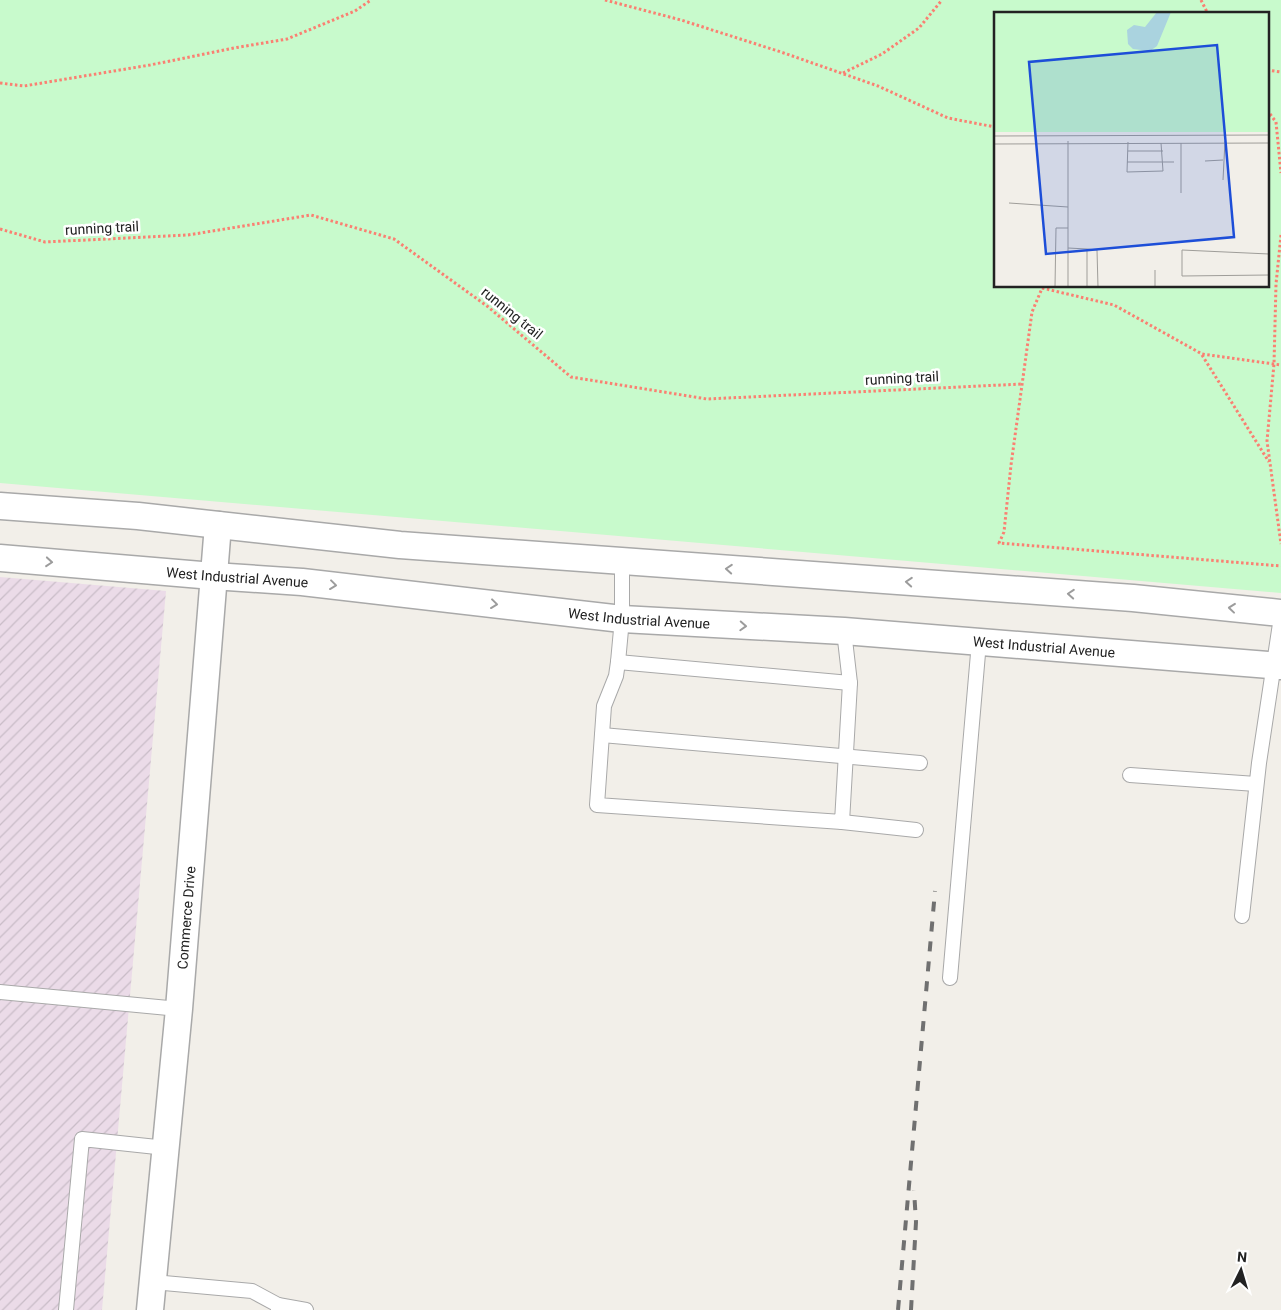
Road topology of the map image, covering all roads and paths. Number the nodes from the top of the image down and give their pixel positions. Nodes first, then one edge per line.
1 (371, 0) edge
2 (605, 0) edge
3 (942, 0) edge
4 (1201, 0) edge
5 (1207, 12) edge
6 (1268, 70) edge
7 (1281, 72) edge
8 (842, 73) junction
9 (0, 83) edge
10 (1268, 111) edge
11 (994, 127) edge
12 (1281, 173) edge
13 (0, 229) edge
14 (1281, 235) edge
15 (1043, 288) edge
16 (1047, 288) edge
17 (1202, 354) junction
18 (1274, 364) junction
19 (1281, 364) edge
20 (1022, 384) junction
21 (1270, 464) junction
22 (0, 506) edge
23 (218, 525) junction
24 (1281, 544) edge
25 (0, 558) edge
26 (622, 562) junction
27 (1281, 566) edge
28 (213, 576) junction
29 (1281, 613) edge
30 (1281, 617) edge
31 (622, 619) junction
32 (844, 631) junction
33 (979, 642) junction
34 (618, 662) junction
35 (1277, 665) edge
36 (850, 683) junction
37 (602, 735) junction
38 (846, 756) junction
39 (920, 763) dead end
40 (1130, 775) dead end
41 (1256, 784) junction
42 (842, 822) junction
43 (916, 830) dead end
44 (1242, 916) dead end
45 (950, 978) dead end
46 (0, 992) edge
47 (179, 1009) junction
48 (166, 1148) junction
49 (153, 1282) junction
50 (278, 1307) edge
51 (66, 1310) edge
52 (150, 1310) edge
53 (306, 1310) edge

1 - 9 path
2 - 8 path
3 - 8 path
4 - 5 path
6 - 7 path
8 - 11 path
10 - 12 path
13 - 20 path, running trail
14 - 18 path
15 - 20 path
16 - 17 path
17 - 18 path
17 - 21 path
18 - 19 path
18 - 21 path
20 - 27 path
21 - 24 path
22 - 23 street
23 - 26 street
23 - 28 street, Commerce Drive
25 -> 28 street, West Industrial Avenue
29 -> 26 street
26 - 31 lane
28 -> 31 street, West Industrial Avenue
28 - 47 street, Commerce Drive
30 - 35 lane
31 -> 32 street, West Industrial Avenue
31 - 34 lane
32 - 33 street, West Industrial Avenue
32 - 36 lane
33 - 35 street, West Industrial Avenue
33 - 45 lane
34 - 36 lane
34 - 37 lane
35 - 41 lane
36 - 38 lane
37 - 38 lane
37 - 42 lane
38 - 39 lane
38 - 42 lane
40 - 41 lane
41 - 44 lane
42 - 43 lane
46 - 47 lane
47 - 48 street, Commerce Drive
48 - 49 street, Commerce Drive
48 - 51 lane
49 - 50 lane
49 - 52 street, Commerce Drive
50 - 53 lane

